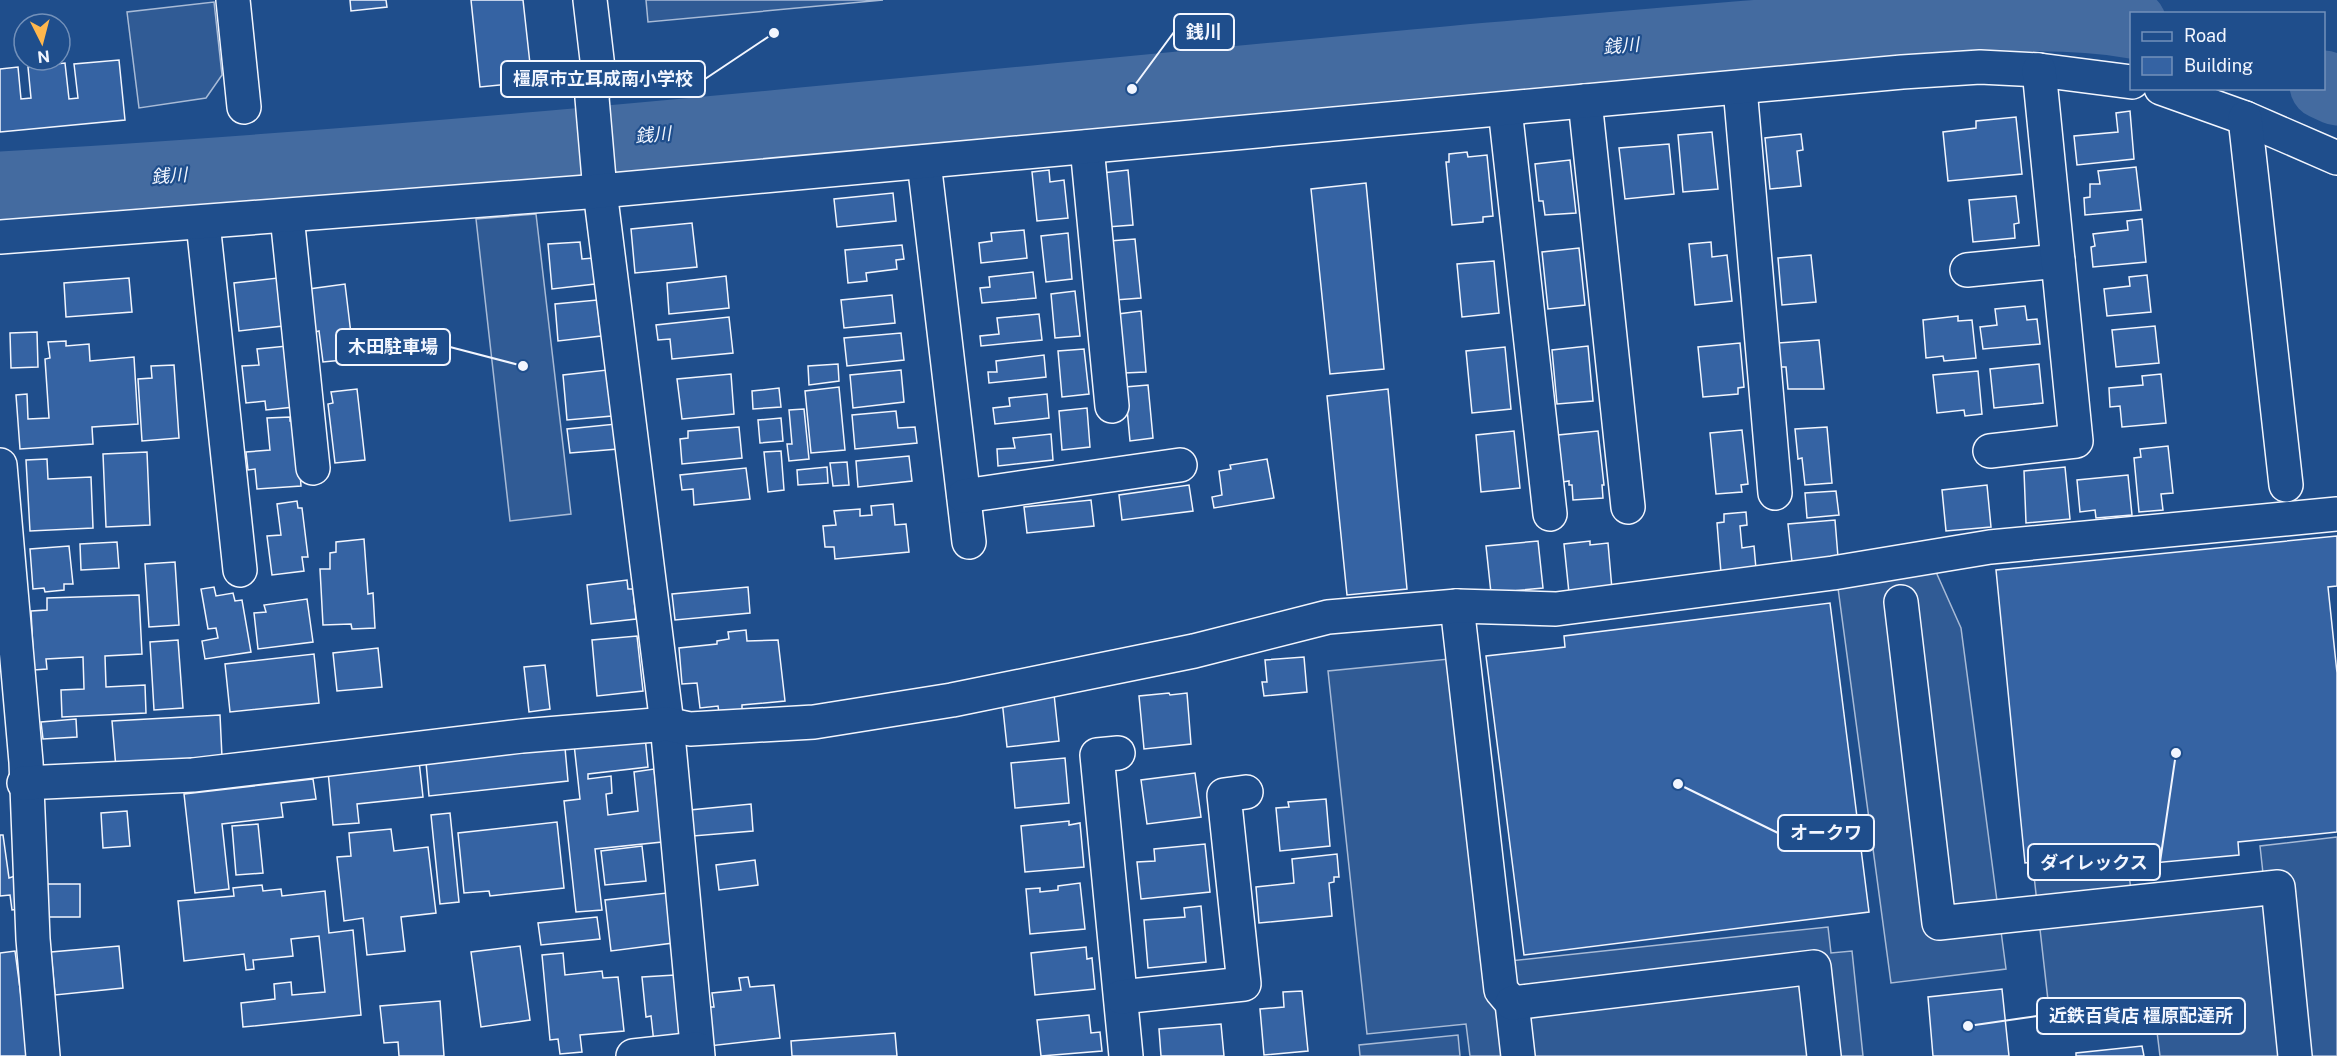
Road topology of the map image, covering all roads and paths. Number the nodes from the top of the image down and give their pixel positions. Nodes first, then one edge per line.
1 (233, 0) edge
2 (590, 0) edge
3 (2039, 70) junction
4 (2130, 82) edge
5 (1740, 88) junction
6 (2167, 90) edge
7 (1585, 101) junction
8 (244, 107) dead end
9 (1504, 109) junction
10 (2245, 118) junction
11 (1087, 147) junction
12 (2337, 158) edge
13 (924, 162) junction
14 (599, 180) junction
15 (287, 216) junction
16 (203, 223) junction
17 (0, 237) edge
18 (2058, 261) junction
19 (1967, 270) dead end
20 (1112, 406) dead end
21 (1990, 451) dead end
22 (0, 465) edge
23 (1180, 465) dead end
24 (313, 468) dead end
25 (2286, 485) dead end
26 (1775, 493) dead end
27 (964, 496) junction
28 (1628, 507) dead end
29 (1550, 514) dead end
30 (2337, 514) edge
31 (969, 542) dead end
32 (240, 570) dead end
33 (1901, 602) dead end
34 (1457, 606) junction
35 (667, 724) junction
36 (1118, 753) dead end
37 (17, 770) edge
38 (1246, 792) dead end
39 (1121, 997) junction
40 (1512, 1003) junction
41 (697, 1052) edge
42 (43, 1056) edge
43 (633, 1056) edge
44 (1126, 1056) edge
45 (1518, 1056) edge
46 (1824, 1056) edge
47 (2295, 1056) edge

1 - 8 street
2 - 14 street
3 - 4 street
3 - 5 street
3 - 18 street
5 - 7 street
5 - 26 street
6 - 10 street
7 - 9 street
7 - 28 street
9 - 11 street
9 - 29 street
10 - 12 street
10 - 25 street
11 - 13 street
11 - 20 street
13 - 14 street
13 - 27 street
14 - 15 street
14 - 35 street
15 - 16 street
15 - 24 street
16 - 17 street
16 - 32 street
18 - 19 street
18 - 21 street
22 - 37 street
23 - 27 street
27 - 31 street
30 - 34 street
33 - 47 street
34 - 35 street
34 - 40 street
35 - 37 street
35 - 41 street
36 - 39 street
37 - 42 street
38 - 39 street
39 - 44 street
40 - 45 street
40 - 46 street
41 - 43 street

